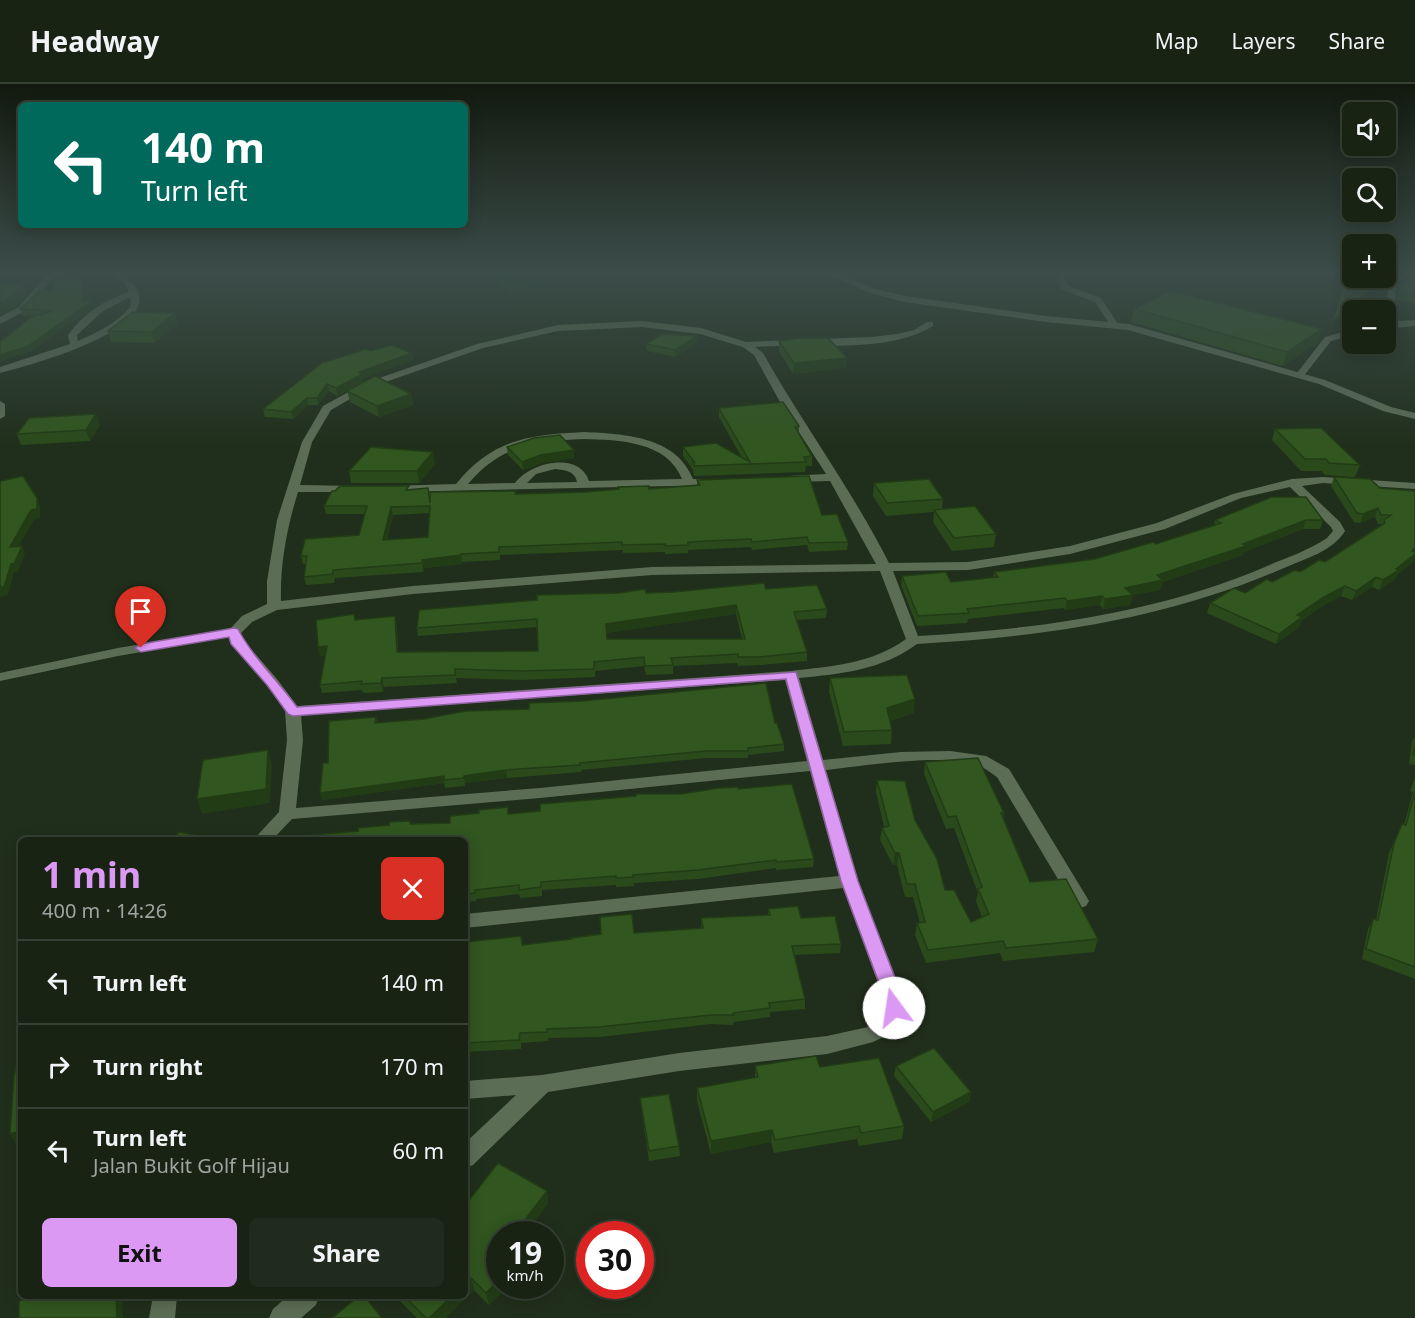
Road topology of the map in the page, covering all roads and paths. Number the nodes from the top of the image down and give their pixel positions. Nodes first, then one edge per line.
1 (75, 332) edge
2 (108, 332) edge
3 (542, 332) edge
4 (697, 332) edge
5 (921, 332) edge
6 (1142, 332) edge
7 (1342, 335) edge
8 (787, 343) junction
9 (75, 346) junction
10 (752, 349) junction
11 (0, 370) edge
12 (1300, 375) junction
13 (0, 404) edge
14 (0, 416) edge
15 (1415, 416) edge
16 (834, 477) junction
17 (776, 479) edge
18 (732, 481) edge
19 (1292, 482) junction
20 (689, 483) junction
21 (584, 485) junction
22 (519, 486) junction
23 (1415, 486) edge
24 (294, 488) junction
25 (458, 489) junction
26 (885, 568) junction
27 (274, 606) junction
28 (234, 632) junction
29 (913, 640) junction
30 (791, 675) junction
31 (0, 678) edge
32 (293, 711) junction
33 (819, 765) junction
34 (287, 814) junction
35 (265, 837) edge
36 (849, 881) junction
37 (1080, 901) edge
38 (468, 921) edge
39 (542, 1084) junction
40 (468, 1090) edge
41 (468, 1155) edge
42 (165, 1299) edge
43 (304, 1299) edge
44 (162, 1318) edge
45 (282, 1318) edge

1 - 9 street
2 - 9 street
3 - 24 street
4 - 10 street
5 - 8 street
6 - 12 street
7 - 12 street
8 - 10 street
8 - 10 street
9 - 11 street
10 - 16 street
12 - 15 street
13 - 14 street
16 - 17 street
16 - 26 street
18 - 20 street
19 - 23 street
19 - 26 street
19 - 29 street
20 - 21 street
20 - 25 street
21 - 22 street
21 - 22 street
22 - 25 street
24 - 25 street
24 - 27 street
26 - 27 street
26 - 29 street
27 - 28 street
28 - 31 street
28 - 32 street
29 - 30 street
30 - 32 street
30 - 33 street
32 - 34 street
33 - 34 street
33 - 36 street
33 - 37 street
34 - 35 street
36 - 38 street
36 - 39 street
39 - 40 street
39 - 41 street
42 - 44 street
43 - 45 street

